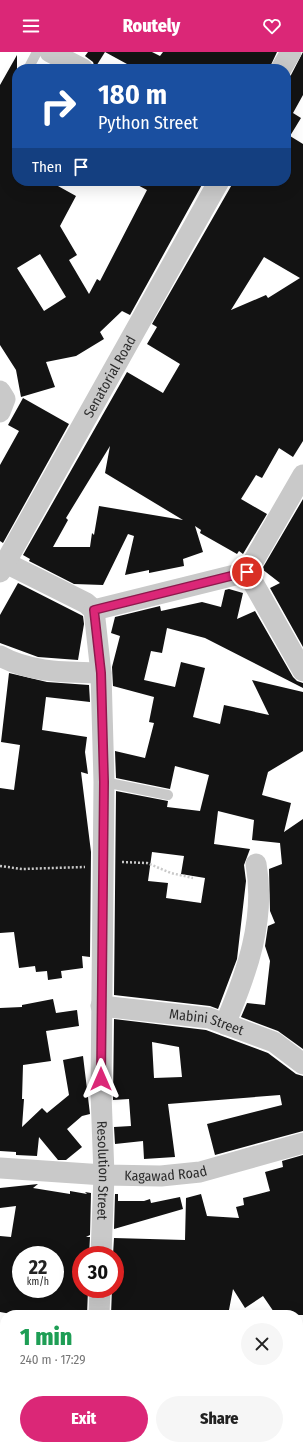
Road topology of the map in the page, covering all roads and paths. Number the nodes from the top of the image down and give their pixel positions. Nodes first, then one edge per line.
1 (37, 52) edge
2 (50, 52) edge
3 (290, 52) edge
4 (31, 64) edge
5 (74, 64) edge
6 (284, 64) edge
7 (216, 186) edge
8 (0, 391) edge
9 (0, 412) edge
10 (303, 475) edge
11 (3, 567) edge
12 (247, 572) junction
13 (94, 610) junction
14 (0, 656) edge
15 (303, 671) edge
16 (101, 673) junction
17 (104, 782) junction
18 (168, 795) dead end
19 (103, 864) junction
20 (256, 864) dead end
21 (0, 866) edge
22 (193, 878) dead end
23 (101, 1006) junction
24 (225, 1024) junction
25 (303, 1064) edge
26 (303, 1143) edge
27 (0, 1168) edge
28 (104, 1175) junction
29 (101, 1246) edge
30 (100, 1298) edge
31 (99, 1310) edge

1 - 4 lane
2 - 5 street
3 - 6 street
7 - 11 street, Senatorial Road
8 - 9 street
10 - 12 street
11 - 13 street
12 - 13 street
12 - 15 street
13 - 16 street, Resolution Street
14 - 16 street
16 - 17 street, Resolution Street
17 - 18 lane
17 - 19 street, Resolution Street
19 - 21 path
19 - 22 path
19 - 23 street, Resolution Street
20 - 24 street
23 - 24 street, Mabini Street
23 - 28 street, Resolution Street
24 - 25 street, Mabini Street
26 - 28 street, Kagawad Road
27 - 28 street, Kagawad Road
28 - 29 street, Resolution Street
30 - 31 street

